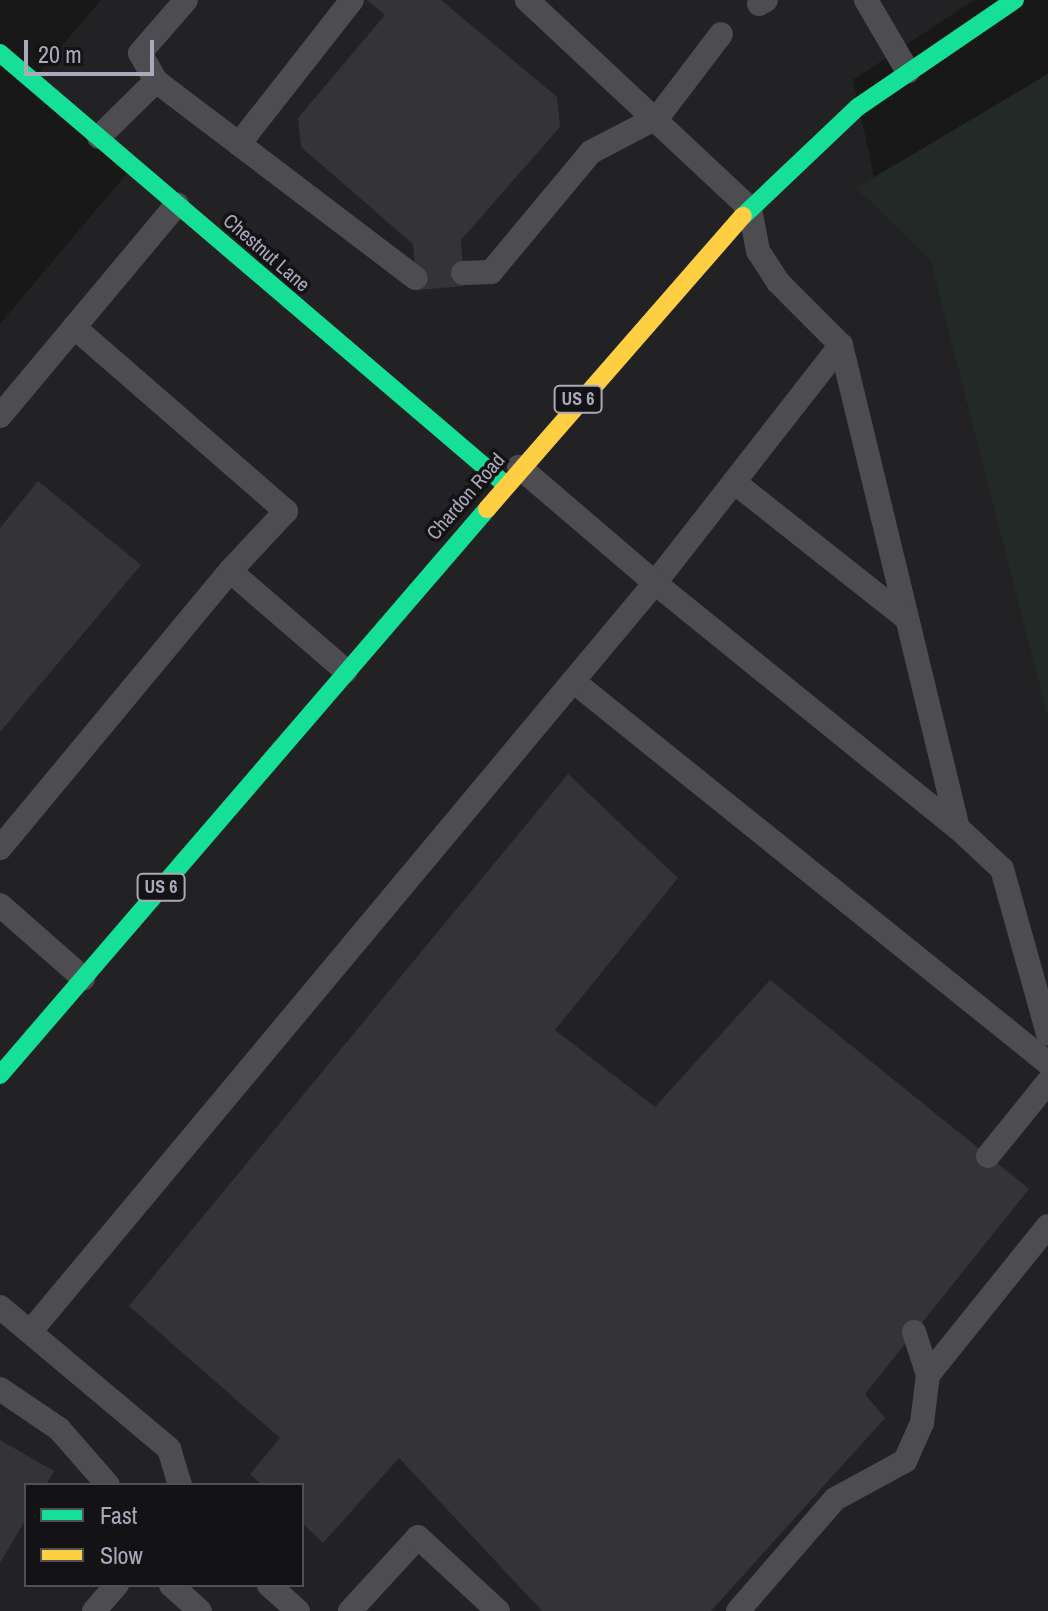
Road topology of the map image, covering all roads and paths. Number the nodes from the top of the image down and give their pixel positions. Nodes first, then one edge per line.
1 (186, 0) edge
2 (352, 0) edge
3 (527, 0) edge
4 (866, 0) edge
5 (1015, 0) edge
6 (721, 34) dead end
7 (0, 53) edge
8 (908, 72) junction
9 (156, 81) junction
10 (658, 117) junction
11 (99, 137) junction
12 (239, 144) junction
13 (177, 204) junction
14 (750, 209) junction
15 (463, 273) dead end
16 (416, 278) dead end
17 (74, 327) junction
18 (841, 345) junction
19 (0, 416) edge
20 (512, 476) junction
21 (734, 482) junction
22 (230, 571) junction
23 (655, 583) junction
24 (906, 618) junction
25 (346, 671) junction
26 (573, 681) junction
27 (958, 828) junction
28 (0, 848) edge
29 (0, 905) edge
30 (83, 978) junction
31 (1048, 1034) edge
32 (1048, 1063) edge
33 (0, 1075) edge
34 (1048, 1082) edge
35 (988, 1156) dead end
36 (1048, 1226) edge
37 (0, 1307) edge
38 (30, 1332) junction
39 (914, 1332) dead end
40 (928, 1375) junction
41 (0, 1389) edge
42 (106, 1483) edge
43 (179, 1483) edge
44 (115, 1587) edge
45 (173, 1587) edge
46 (271, 1587) edge
47 (94, 1611) edge
48 (200, 1611) edge
49 (298, 1611) edge
50 (350, 1611) edge
51 (498, 1611) edge
52 (738, 1611) edge

1 - 9 lane
2 - 12 lane
3 - 10 lane
4 - 8 lane
5 - 8 main road, Chardon Road / US 6
6 - 10 lane
7 - 11 main road, Chestnut Lane
8 - 14 main road, Chardon Road / US 6
9 - 11 lane
9 - 12 lane
10 - 14 lane
10 - 15 lane
11 - 13 main road, Chestnut Lane
12 - 16 lane
13 - 17 lane
13 - 20 main road, Chestnut Lane
14 - 18 lane
14 - 20 main road, Chardon Road / US 6
17 - 19 lane
17 - 22 lane
18 - 21 lane
18 - 24 lane
20 - 23 lane
20 - 25 main road, Chardon Road / US 6
21 - 23 lane
21 - 24 lane
22 - 25 lane
22 - 28 lane
23 - 26 lane
23 - 27 lane
24 - 27 lane
25 - 30 main road, Chardon Road / US 6
26 - 32 lane
26 - 38 lane
27 - 31 lane
29 - 30 lane
30 - 33 main road, Chardon Road / US 6
34 - 35 lane
36 - 40 lane
37 - 38 lane
38 - 43 lane
39 - 40 lane
40 - 52 lane
41 - 42 lane
44 - 47 lane
45 - 48 lane
46 - 49 lane
50 - 51 lane

